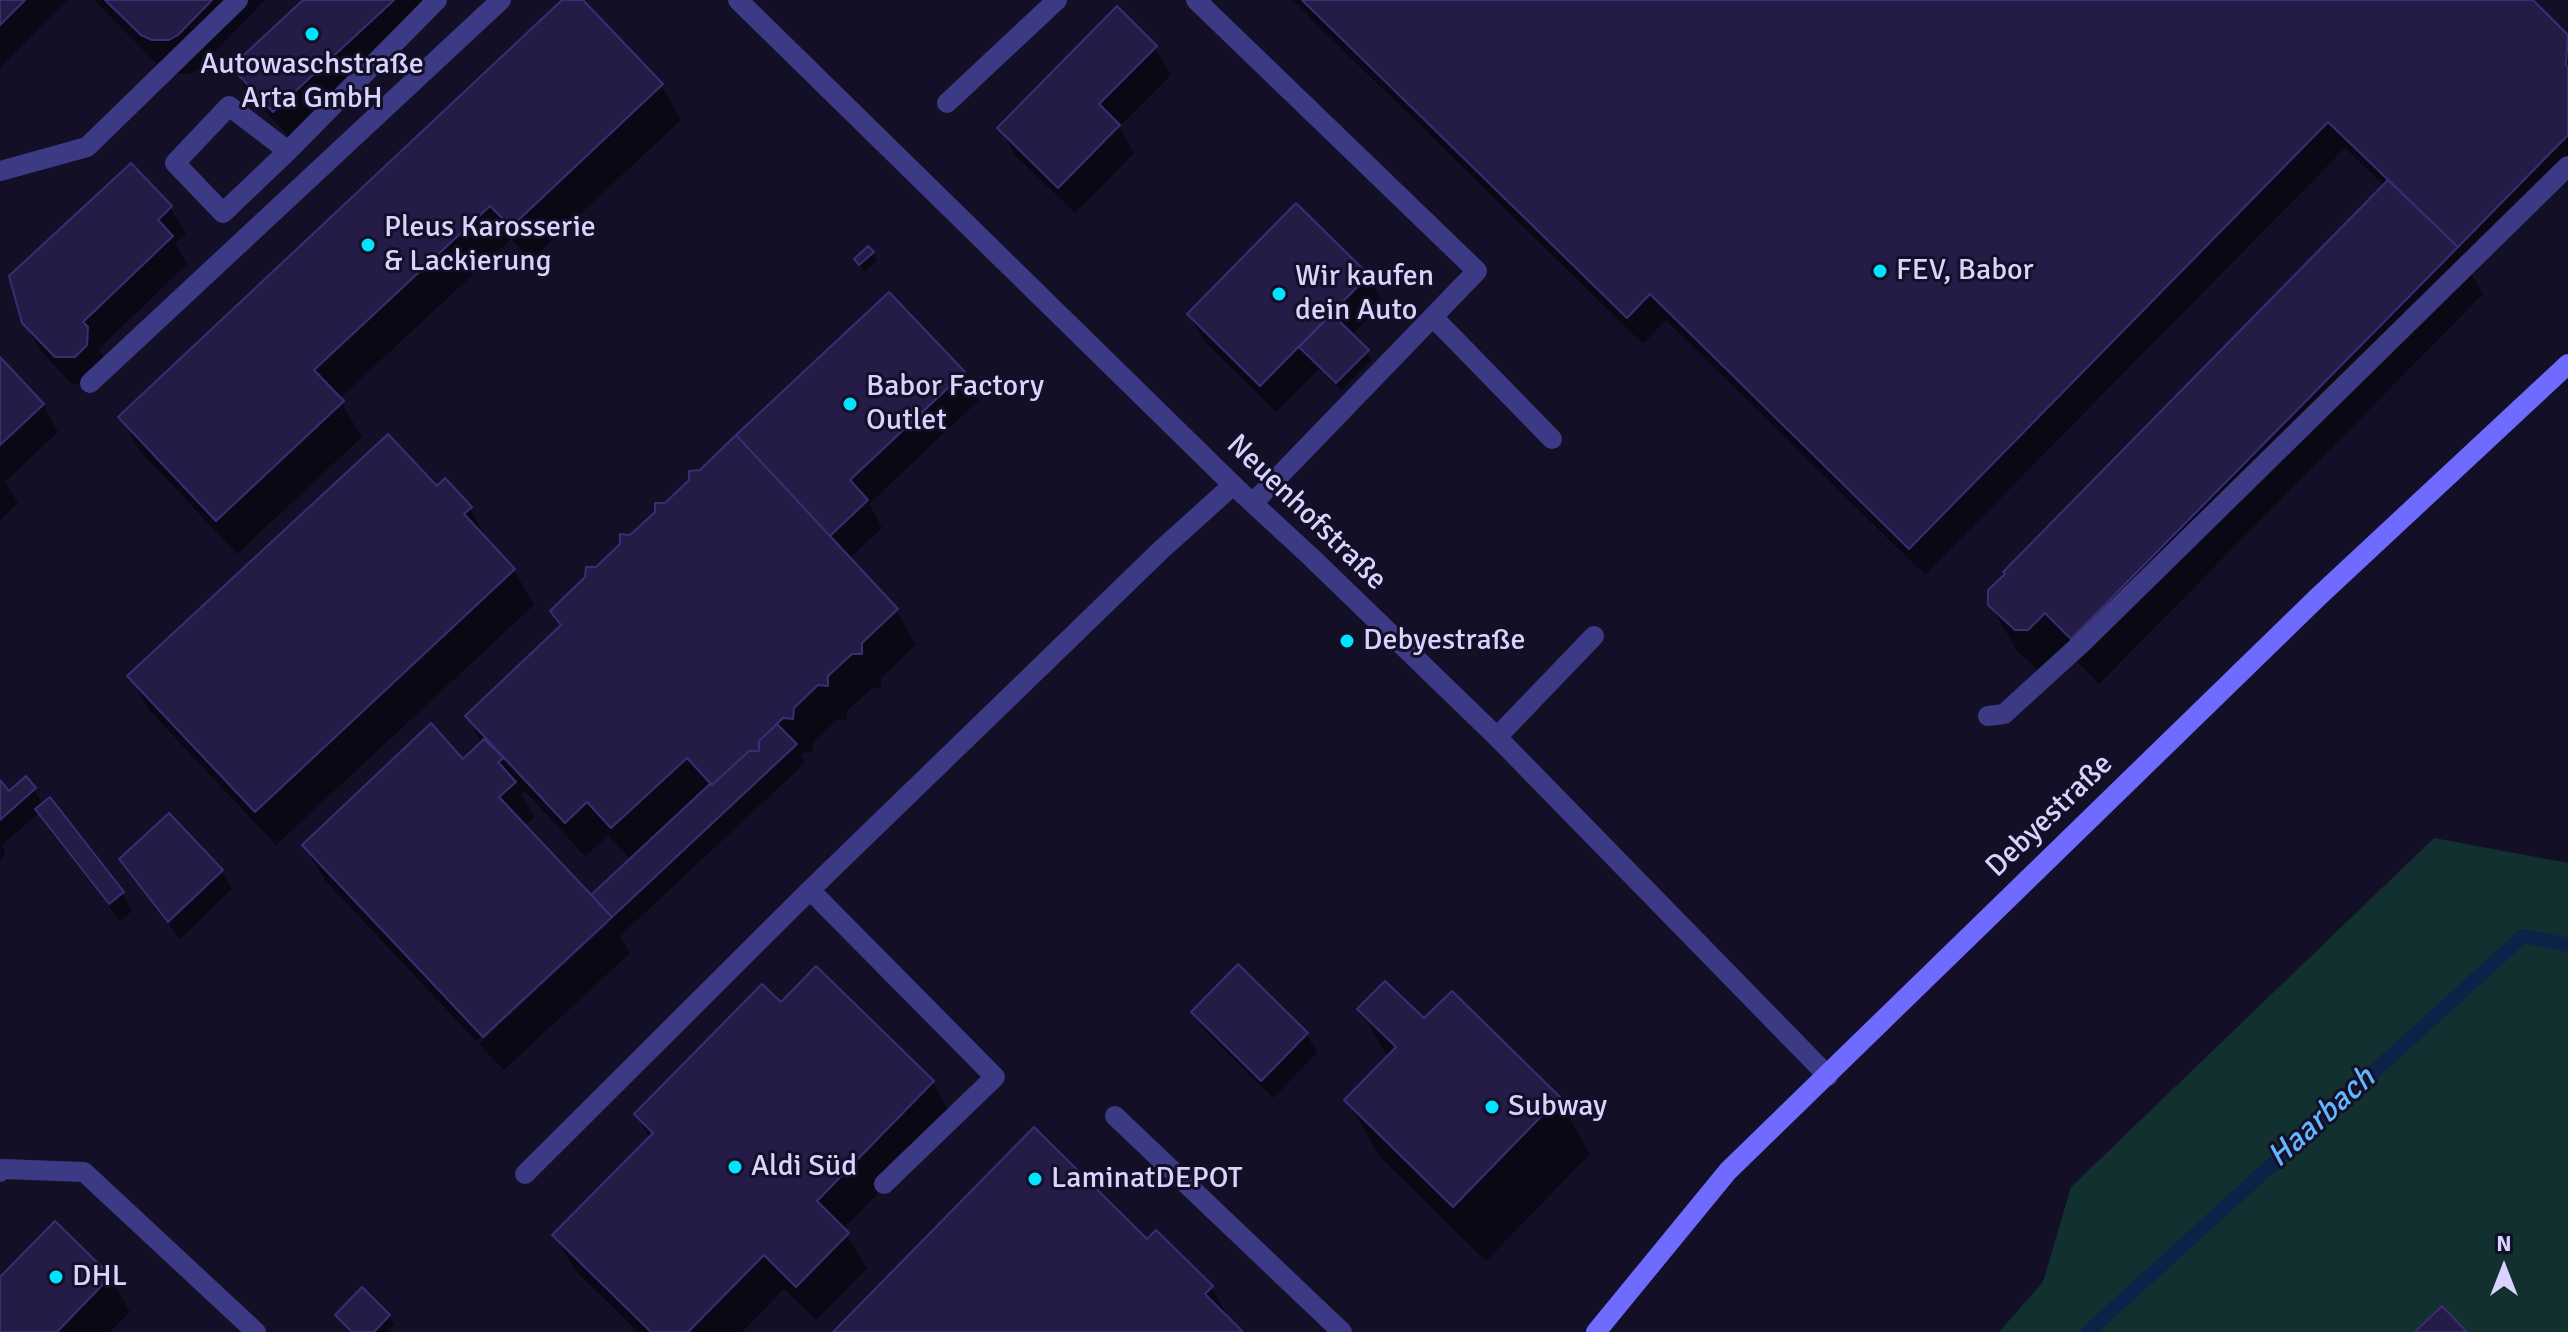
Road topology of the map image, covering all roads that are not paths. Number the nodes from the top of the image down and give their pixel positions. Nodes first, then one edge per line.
1 (238, 0) edge
2 (437, 0) edge
3 (501, 0) edge
4 (738, 0) edge
5 (1057, 0) edge
6 (1196, 0) edge
7 (947, 103) dead end
8 (288, 151) junction
9 (2568, 166) edge
10 (0, 171) edge
11 (1433, 317) junction
12 (2568, 364) edge
13 (90, 383) dead end
14 (1552, 439) dead end
15 (1233, 485) junction
16 (1253, 503) junction
17 (1594, 636) dead end
18 (1988, 716) dead end
19 (1497, 737) junction
20 (810, 890) junction
21 (1828, 1076) junction
22 (1115, 1116) dead end
23 (0, 1172) edge
24 (525, 1174) dead end
25 (884, 1184) dead end
26 (256, 1332) edge
27 (1342, 1332) edge
28 (1596, 1332) edge

1 - 10 street
2 - 8 street
3 - 13 street
4 - 15 street, Neuenhofstraße
5 - 7 street
6 - 11 street
8 - 8 street
9 - 18 street
11 - 14 street
11 - 16 street
12 - 21 main road, Debyestraße
15 - 16 street, Neuenhofstraße
15 - 20 street
16 - 19 street, Neuenhofstraße
17 - 19 street
19 - 21 street, Neuenhofstraße
20 - 24 street
20 - 25 street
21 - 28 main road, Debyestraße
22 - 27 street
23 - 26 street

